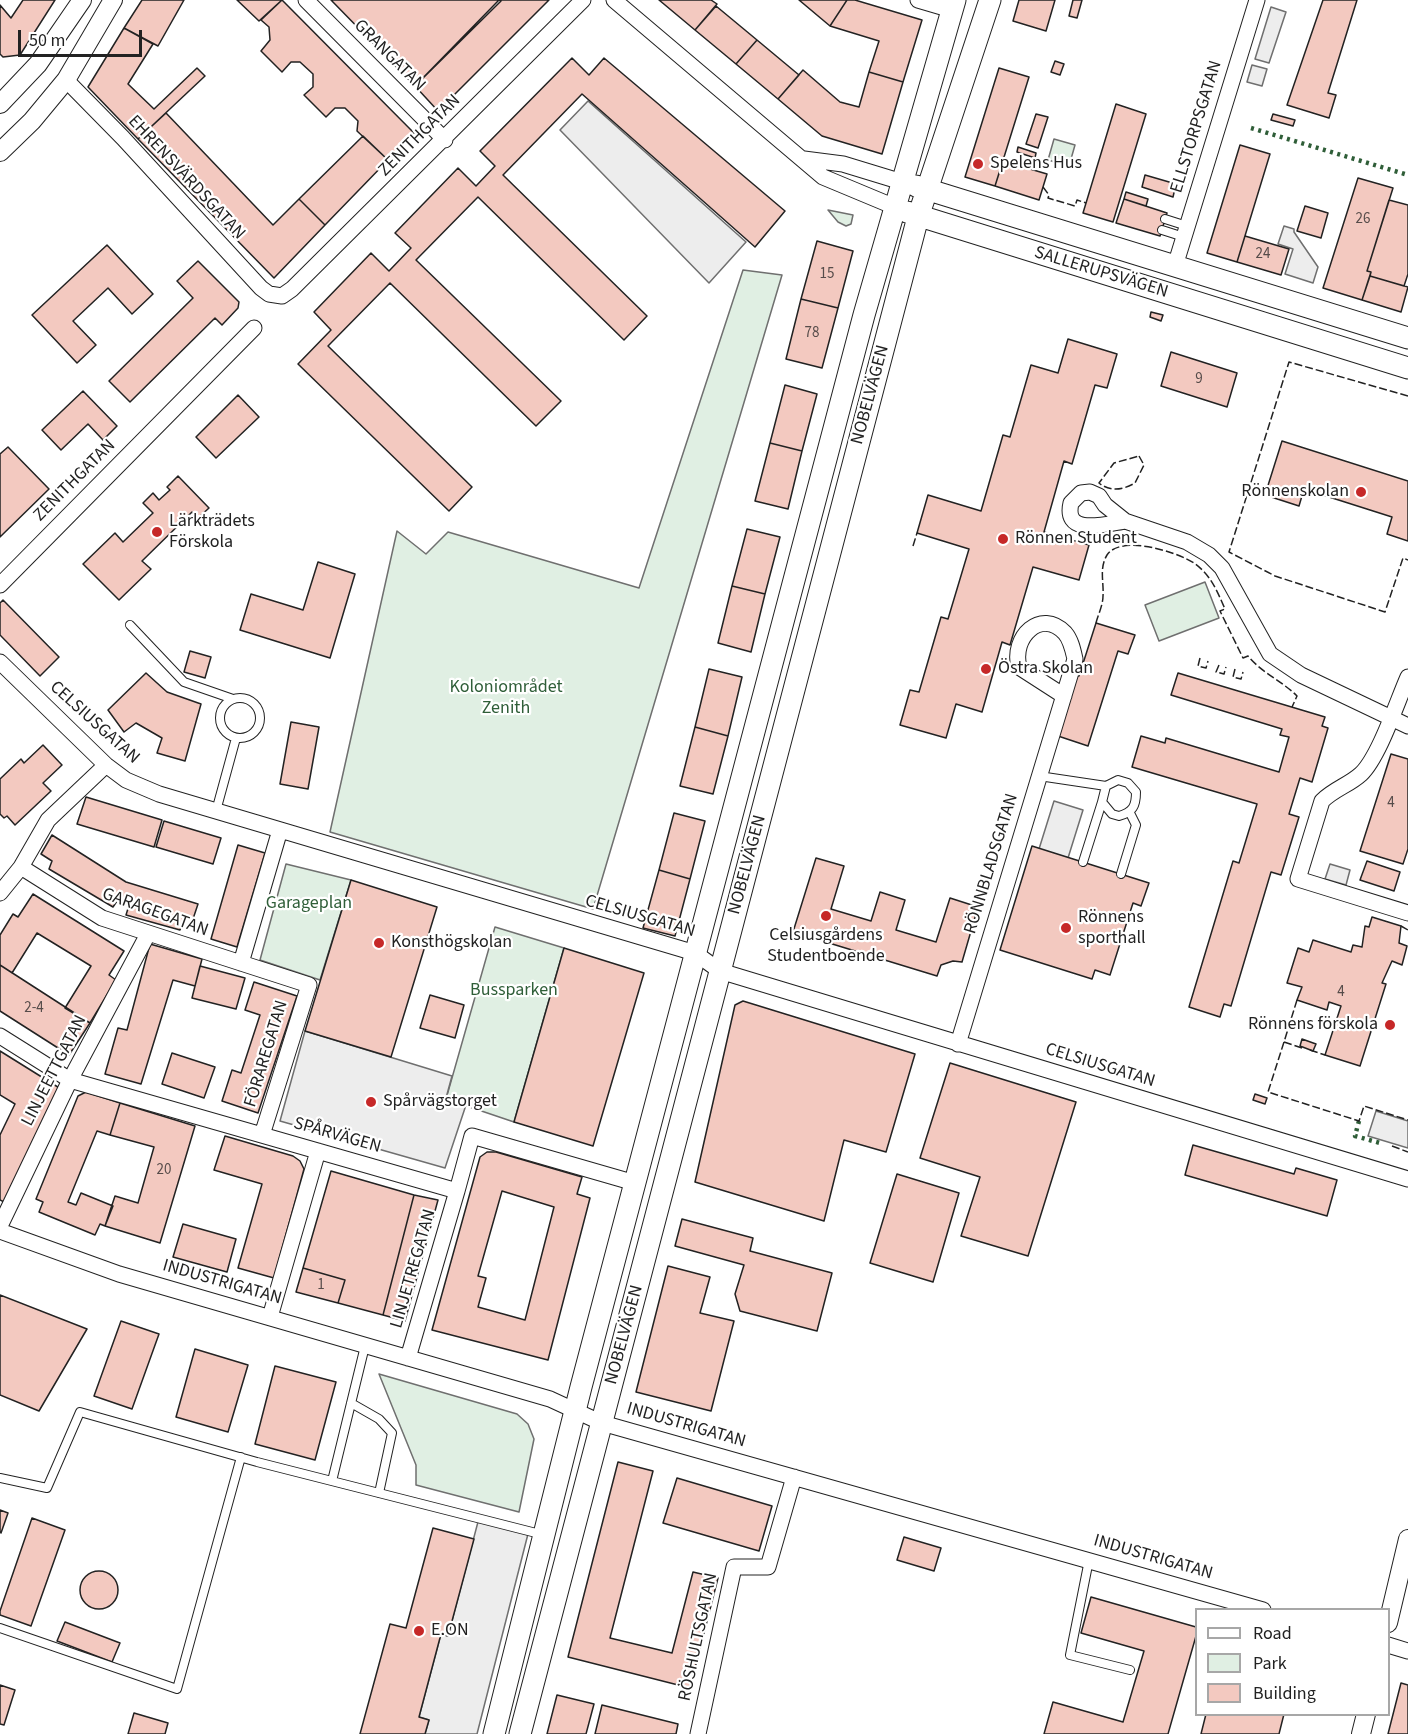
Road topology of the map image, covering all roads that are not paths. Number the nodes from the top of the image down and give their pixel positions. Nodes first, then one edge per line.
1 (82, 0) edge
2 (113, 0) edge
3 (306, 0) edge
4 (583, 0) edge
5 (614, 0) edge
6 (918, 0) edge
7 (990, 0) edge
8 (1257, 0) edge
9 (953, 5) edge
10 (66, 80) junction
11 (2, 99) edge
12 (446, 140) junction
13 (0, 152) edge
14 (804, 159) junction
15 (902, 182) junction
16 (928, 190) junction
17 (895, 207) junction
18 (918, 217) junction
19 (1166, 219) dead end
20 (1162, 230) dead end
21 (1185, 231) junction
22 (1175, 266) junction
23 (282, 296) joint
24 (254, 328) dead end
25 (1408, 338) edge
26 (1408, 368) edge
27 (1125, 521) dead end
28 (0, 585) edge
29 (130, 625) dead end
30 (0, 662) edge
31 (1408, 677) edge
32 (1064, 696) junction
33 (233, 699) junction
34 (1391, 716) junction
35 (1408, 726) edge
36 (236, 738) junction
37 (106, 765) junction
38 (1039, 776) junction
39 (1106, 786) junction
40 (1102, 802) junction
41 (216, 811) junction
42 (1130, 813) junction
43 (280, 830) junction
44 (1083, 862) dead end
45 (21, 867) junction
46 (1121, 874) dead end
47 (0, 893) edge
48 (1408, 913) edge
49 (148, 934) junction
50 (695, 953) junction
51 (241, 963) junction
52 (720, 971) junction
53 (309, 985) joint
54 (0, 1036) edge
55 (958, 1044) junction
56 (70, 1080) junction
57 (262, 1135) junction
58 (318, 1151) junction
59 (1408, 1179) edge
60 (635, 1183) junction
61 (457, 1191) junction
62 (0, 1226) edge
63 (0, 1231) edge
64 (270, 1317) junction
65 (366, 1346) junction
66 (408, 1358) junction
67 (351, 1403) junction
68 (575, 1410) junction
69 (602, 1423) junction
70 (241, 1457) junction
71 (794, 1477) junction
72 (0, 1478) edge
73 (332, 1481) junction
74 (379, 1492) junction
75 (545, 1536) junction
76 (1408, 1539) edge
77 (1089, 1560) junction
78 (1256, 1608) edge
79 (1390, 1619) edge
80 (0, 1628) edge
81 (1390, 1645) edge
82 (1408, 1651) edge
83 (1130, 1670) dead end
84 (1366, 1716) edge
85 (494, 1734) edge
86 (520, 1734) edge
87 (698, 1734) edge
88 (1361, 1734) edge

1 - 11 street
2 - 10 street
3 - 12 street, GRANGATAN
4 - 12 street, ZENITHGATAN
5 - 14 street, SALLERUPSVÄGEN
6 - 9 street
7 - 16 main road, NOBELVÄGEN
8 - 21 street, ELLSTORPSGATAN
9 - 15 main road, NOBELVÄGEN
10 - 13 street
10 - 23 street, EHRENSVÄRDSGATAN
12 - 23 street, ZENITHGATAN
14 - 15 street, SALLERUPSVÄGEN
14 - 17 street, SALLERUPSVÄGEN
15 - 16 main road, SALLERUPSVÄGEN
15 - 17 main road, NOBELVÄGEN
16 - 18 main road, NOBELVÄGEN
16 - 22 main road, SALLERUPSVÄGEN
17 - 18 main road, SALLERUPSVÄGEN
17 - 50 main road, NOBELVÄGEN
18 - 26 main road, SALLERUPSVÄGEN
18 - 52 main road, NOBELVÄGEN
19 - 21 lane
20 - 21 lane
21 - 22 street, ELLSTORPSGATAN
22 - 25 main road, SALLERUPSVÄGEN
24 - 28 street, ZENITHGATAN
27 - 34 street
29 - 33 lane
30 - 37 street, CELSIUSGATAN
31 - 34 street
32 - 32 street, RÖNNBLADSGATAN
32 - 38 street, RÖNNBLADSGATAN
33 - 36 lane
33 - 36 lane
34 - 35 street
34 - 48 street
36 - 41 lane
37 - 41 street, CELSIUSGATAN
37 - 45 street
38 - 39 lane
38 - 55 street, RÖNNBLADSGATAN
39 - 40 lane
39 - 42 lane
40 - 42 lane
40 - 44 lane
41 - 43 street, CELSIUSGATAN
42 - 46 lane
43 - 50 street, CELSIUSGATAN
43 - 51 street
45 - 47 street
45 - 49 street, GARAGEGATAN
49 - 51 street, GARAGEGATAN
49 - 56 street, LINJEETTGATAN
50 - 52 street, CELSIUSGATAN
50 - 60 main road, NOBELVÄGEN
51 - 53 street, GARAGEGATAN
52 - 55 street, CELSIUSGATAN
52 - 69 main road, NOBELVÄGEN
53 - 57 street, FÖRAREGATAN
54 - 56 street, SPÅRVÄGEN
55 - 59 street, CELSIUSGATAN
56 - 57 street, SPÅRVÄGEN
56 - 62 street, LINJEETTGATAN
57 - 58 street, SPÅRVÄGEN
58 - 61 street, SPÅRVÄGEN
58 - 64 street
60 - 61 street
60 - 68 main road, NOBELVÄGEN
61 - 66 street, LINJETREGATAN
63 - 64 street, INDUSTRIGATAN
64 - 65 street, INDUSTRIGATAN
65 - 66 street, INDUSTRIGATAN
65 - 67 lane
66 - 68 street, INDUSTRIGATAN
67 - 73 lane
67 - 74 lane
68 - 69 street, INDUSTRIGATAN
68 - 75 main road, NOBELVÄGEN
69 - 71 street, INDUSTRIGATAN
69 - 86 main road, NOBELVÄGEN
70 - 72 lane
70 - 73 lane
70 - 80 lane
71 - 77 street, INDUSTRIGATAN
71 - 87 street, RÖSHULTSGATAN
73 - 74 lane
74 - 75 lane
75 - 85 main road, NOBELVÄGEN
76 - 79 street
77 - 78 street, INDUSTRIGATAN
77 - 83 lane
81 - 82 street
84 - 88 street

